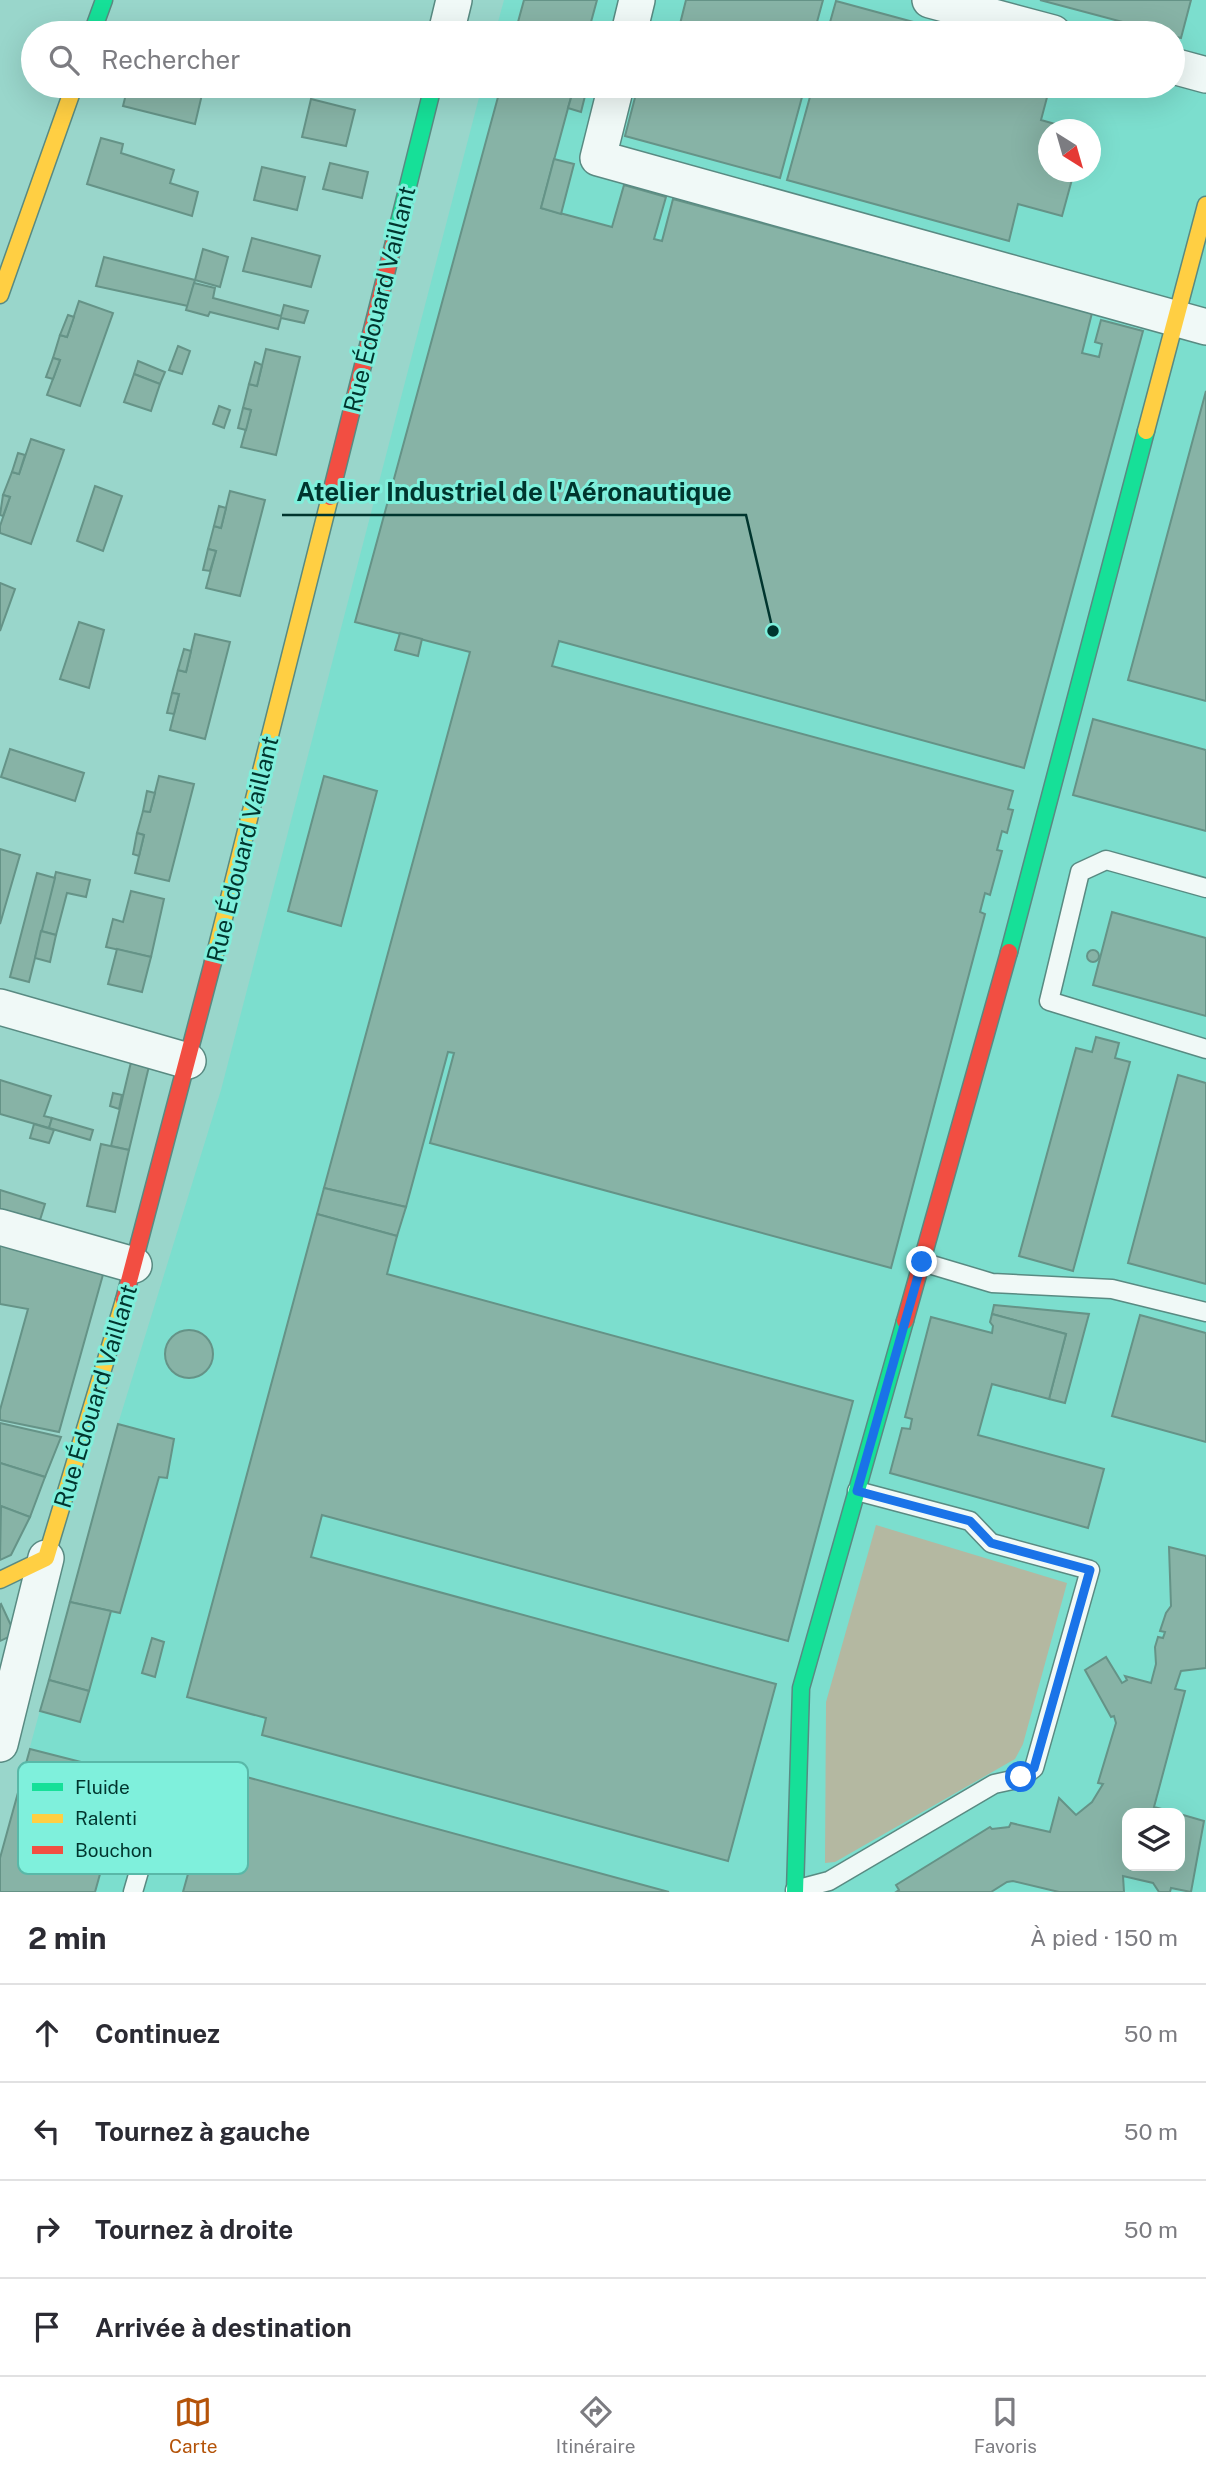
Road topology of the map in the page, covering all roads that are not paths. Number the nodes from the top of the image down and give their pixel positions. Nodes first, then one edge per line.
1 (104, 0) edge
2 (454, 0) edge
3 (637, 0) edge
4 (930, 0) edge
5 (96, 21) edge
6 (449, 21) edge
7 (632, 21) edge
8 (1008, 21) edge
9 (1185, 69) edge
10 (1206, 75) edge
11 (70, 98) edge
12 (430, 98) edge
13 (613, 98) edge
14 (1206, 205) edge
15 (0, 295) edge
16 (1191, 323) edge
17 (1206, 888) edge
18 (0, 1008) edge
19 (1206, 1049) edge
20 (188, 1061) junction
21 (0, 1227) edge
22 (922, 1262) junction
23 (134, 1265) junction
24 (1206, 1312) edge
25 (857, 1491) junction
26 (46, 1558) junction
27 (0, 1580) edge
28 (0, 1744) edge
29 (138, 1874) edge
30 (795, 1891) edge
31 (133, 1892) edge

1 - 5 street
2 - 6 street
3 - 7 street
4 - 8 street
9 - 10 street
11 - 15 street
12 - 20 street, Rue Édouard Vaillant
13 - 16 street
14 - 16 street
16 - 22 street
17 - 19 lane
18 - 20 street
20 - 23 street, Rue Édouard Vaillant
21 - 23 street
22 - 24 lane
22 - 25 street
23 - 26 street, Rue Édouard Vaillant
25 - 30 street
25 - 30 lane
26 - 27 street
26 - 28 street
29 - 31 lane

